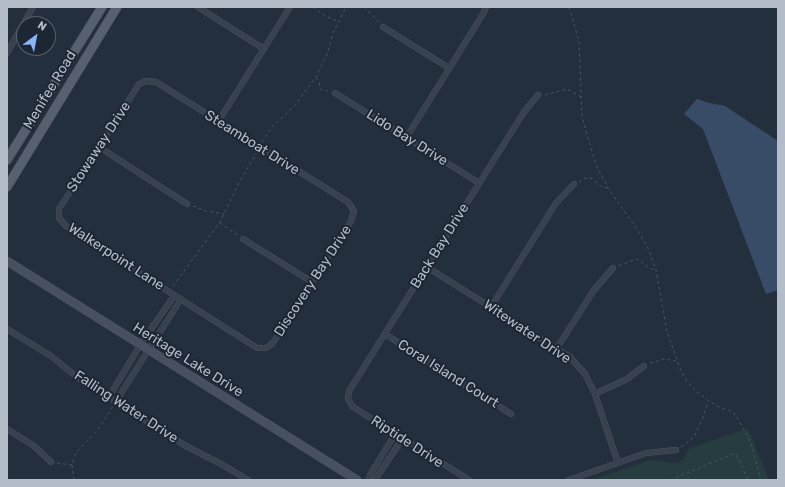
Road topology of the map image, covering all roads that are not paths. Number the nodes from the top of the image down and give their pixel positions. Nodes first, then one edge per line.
1 (33, 7) edge
2 (102, 7) edge
3 (117, 7) edge
4 (198, 7) edge
5 (290, 7) edge
6 (486, 7) edge
7 (383, 27) road end
8 (264, 49) junction
9 (7, 53) edge
10 (450, 68) junction
11 (146, 81) joint
12 (335, 93) road end
13 (538, 96) road end
14 (218, 122) junction
15 (406, 138) junction
16 (99, 147) junction
17 (7, 160) edge
18 (479, 183) junction
19 (574, 184) road end
20 (7, 187) edge
21 (187, 204) road end
22 (354, 211) joint
23 (59, 218) joint
24 (243, 239) road end
25 (7, 261) edge
26 (427, 267) junction
27 (613, 268) road end
28 (312, 282) junction
29 (174, 296) junction
30 (181, 299) junction
31 (491, 307) junction
32 (7, 329) edge
33 (385, 334) junction
34 (140, 345) junction
35 (266, 348) joint
36 (557, 348) junction
37 (148, 350) junction
38 (644, 366) road end
39 (595, 394) junction
40 (109, 396) junction
41 (348, 399) joint
42 (116, 401) junction
43 (511, 414) dead end
44 (7, 429) edge
45 (395, 434) junction
46 (402, 439) junction
47 (676, 450) road end
48 (51, 462) road end
49 (618, 463) junction
50 (248, 480) edge
51 (356, 480) edge
52 (369, 480) edge
53 (375, 480) edge
54 (469, 480) edge
55 (569, 480) edge

1 - 9 street
2 - 17 main road, Menifee Road
3 - 20 main road, Menifee Road
4 - 8 street
5 - 8 street
6 - 10 street
7 - 10 street
8 - 14 street
10 - 15 street
11 - 14 street, Steamboat Drive
11 - 16 street, Stowaway Drive
12 - 15 street, Lido Bay Drive
13 - 18 street, Back Bay Drive
14 - 22 street, Steamboat Drive
15 - 18 street, Lido Bay Drive
16 - 21 street
16 - 23 street, Stowaway Drive
18 - 26 street, Back Bay Drive
19 - 31 street
22 - 28 street, Discovery Bay Drive
23 - 29 street, Walkerpoint Lane
24 - 28 street
25 - 34 street, Heritage Lake Drive
26 - 31 street, Witewater Drive
26 - 33 street, Back Bay Drive
27 - 36 street
28 - 35 street, Discovery Bay Drive
29 - 30 street, Walkerpoint Lane
29 - 34 street, Walkerpoint Lane
30 - 35 street, Walkerpoint Lane
30 - 37 street
31 - 36 street, Witewater Drive
32 - 40 street, Falling Water Drive
33 - 41 street, Back Bay Drive
33 - 43 street, Coral Island Court
34 - 37 street, Heritage Lake Drive
34 - 40 street, Walkerpoint Lane
36 - 39 street, Witewater Drive
37 - 42 street
37 - 51 street, Heritage Lake Drive
38 - 39 street
39 - 49 street, Witewater Drive
40 - 42 street, Falling Water Drive
41 - 45 street, Riptide Drive
42 - 50 street, Falling Water Drive
44 - 48 street
45 - 46 street, Riptide Drive
45 - 52 street
46 - 53 street
46 - 54 street, Riptide Drive
47 - 49 street
49 - 55 street

